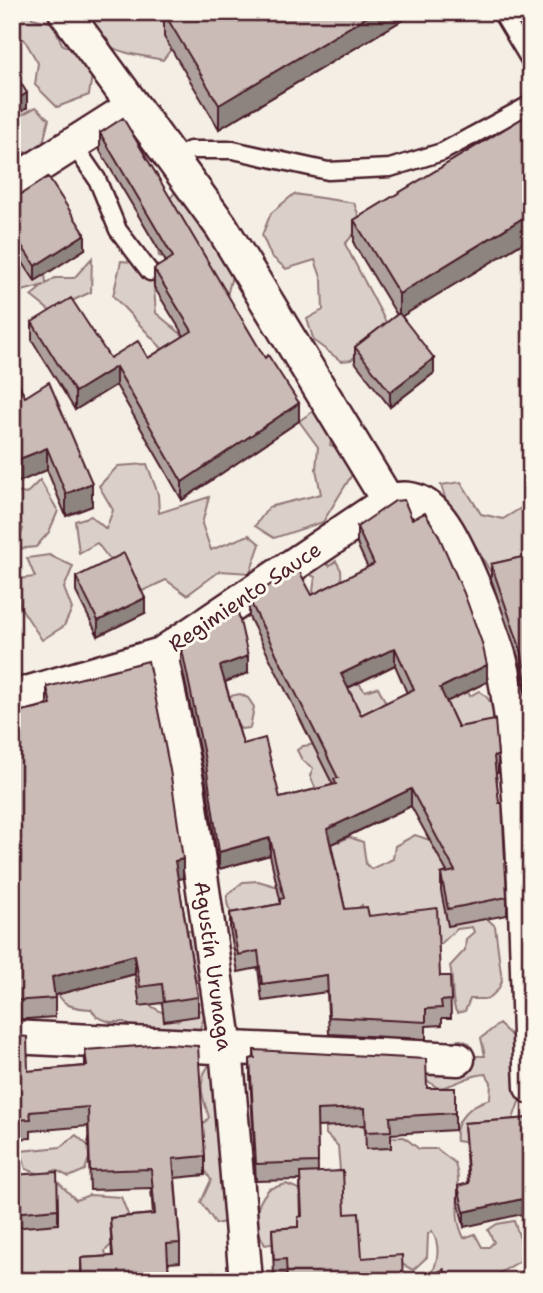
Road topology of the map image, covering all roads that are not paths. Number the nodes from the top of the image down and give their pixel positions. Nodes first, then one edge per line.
1 (65, 12) edge
2 (500, 12) edge
3 (531, 62) edge
4 (531, 104) edge
5 (133, 106) junction
6 (73, 144) junction
7 (174, 160) junction
8 (12, 183) edge
9 (150, 272) dead end
10 (388, 501) junction
11 (161, 654) junction
12 (12, 697) edge
13 (12, 1037) edge
14 (226, 1048) junction
15 (458, 1059) dead end
16 (531, 1087) edge
17 (246, 1281) edge

1 - 5 street
2 - 3 lane
4 - 7 lane
5 - 6 street
5 - 7 street
6 - 8 street
6 - 9 lane
7 - 10 street
10 - 11 street, Regimiento Sauce
10 - 16 street
11 - 12 street, Regimiento Sauce
11 - 14 street, Agustín Urunaga
13 - 14 street
14 - 15 street
14 - 17 street, Agustín Urunaga

